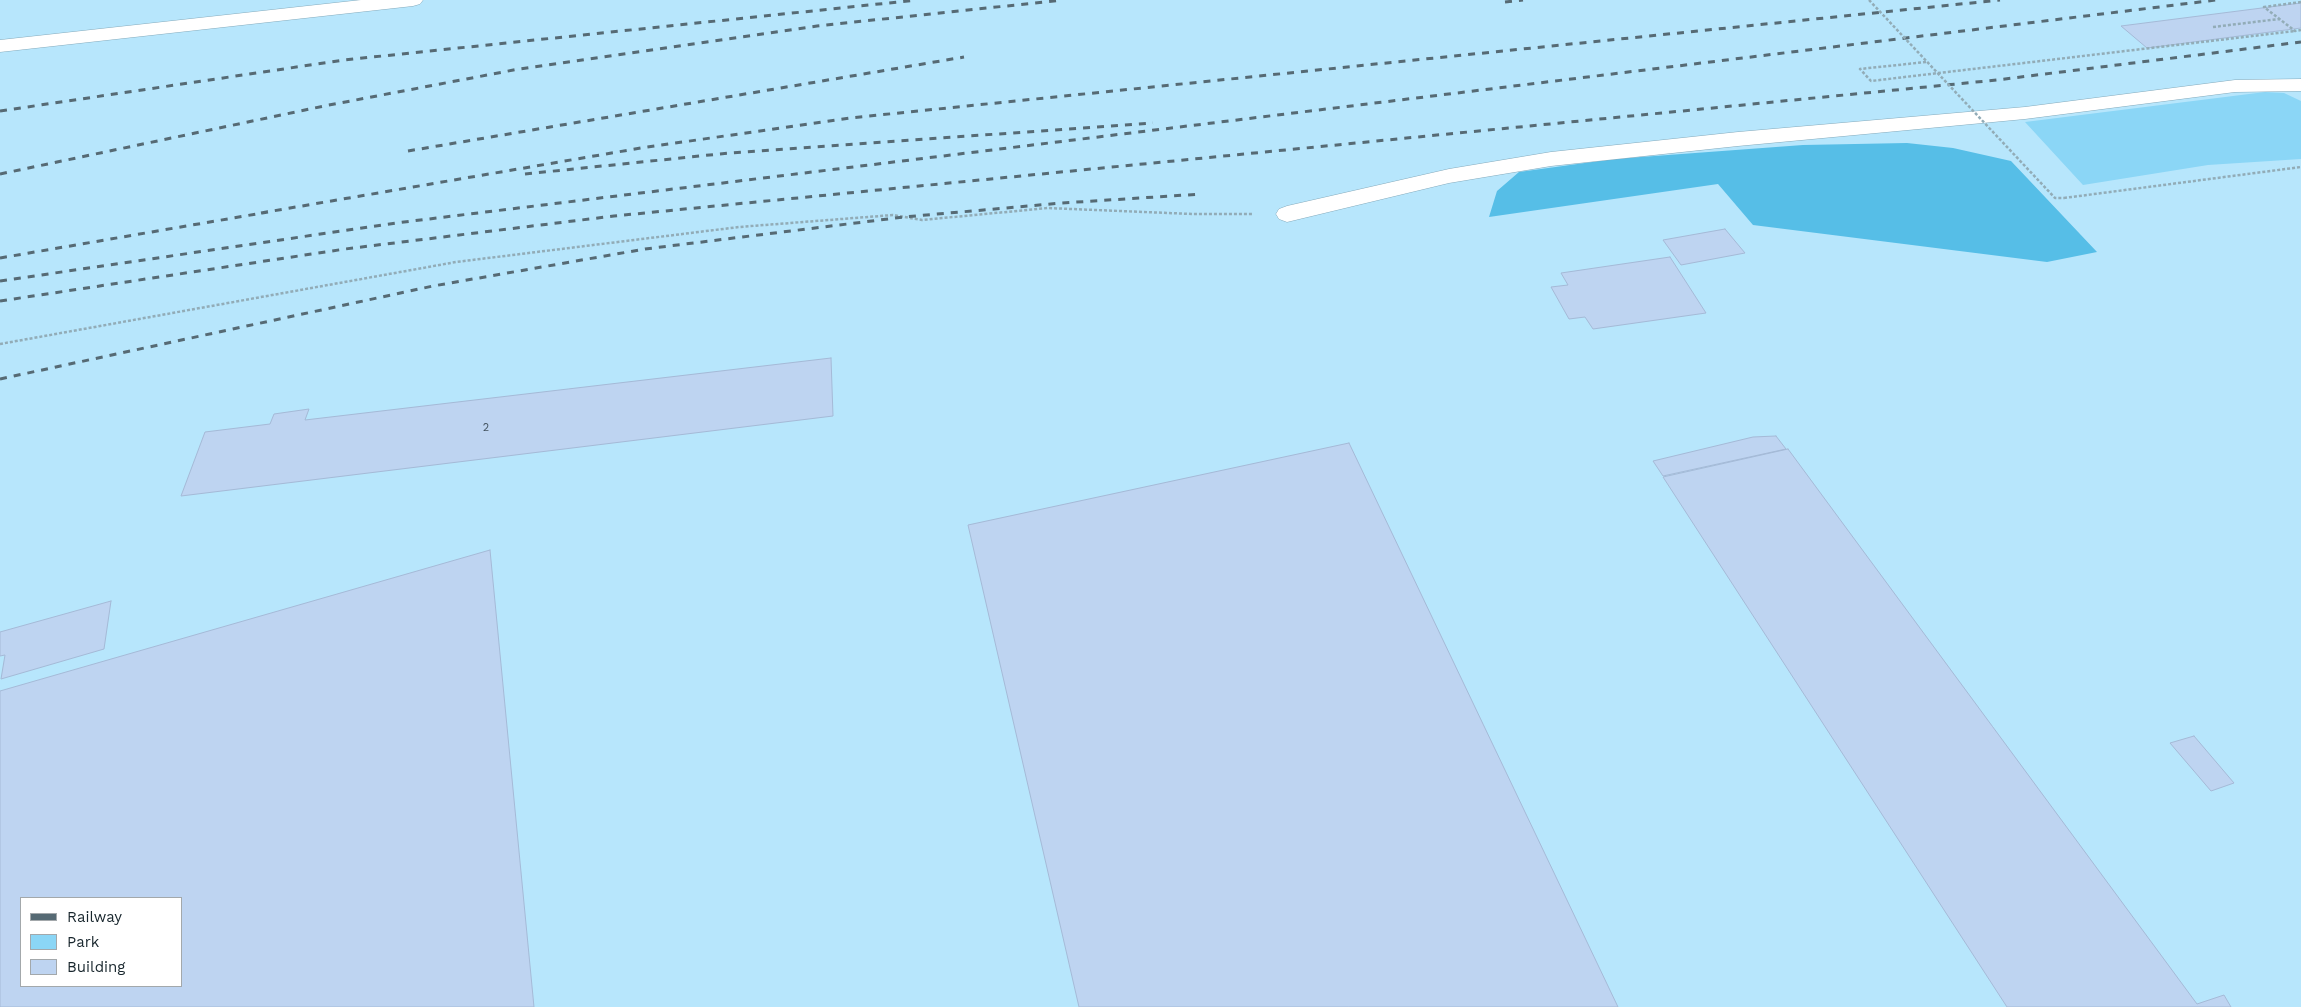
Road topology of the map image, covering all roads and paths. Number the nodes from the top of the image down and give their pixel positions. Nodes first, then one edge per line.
1 (413, 0) edge
2 (1868, 0) edge
3 (2301, 2) edge
4 (2279, 18) junction
5 (2213, 27) dead end
6 (2294, 30) junction
7 (2301, 30) edge
8 (0, 46) edge
9 (1926, 62) junction
10 (2301, 85) edge
11 (2301, 167) edge
12 (1287, 214) joint
13 (0, 344) edge

1 - 8 lane
2 - 9 path, bridge
3 - 4 path
4 - 5 path
4 - 6 path
6 - 7 path
6 - 9 path
9 - 11 path, bridge
10 - 12 lane
12 - 13 path

